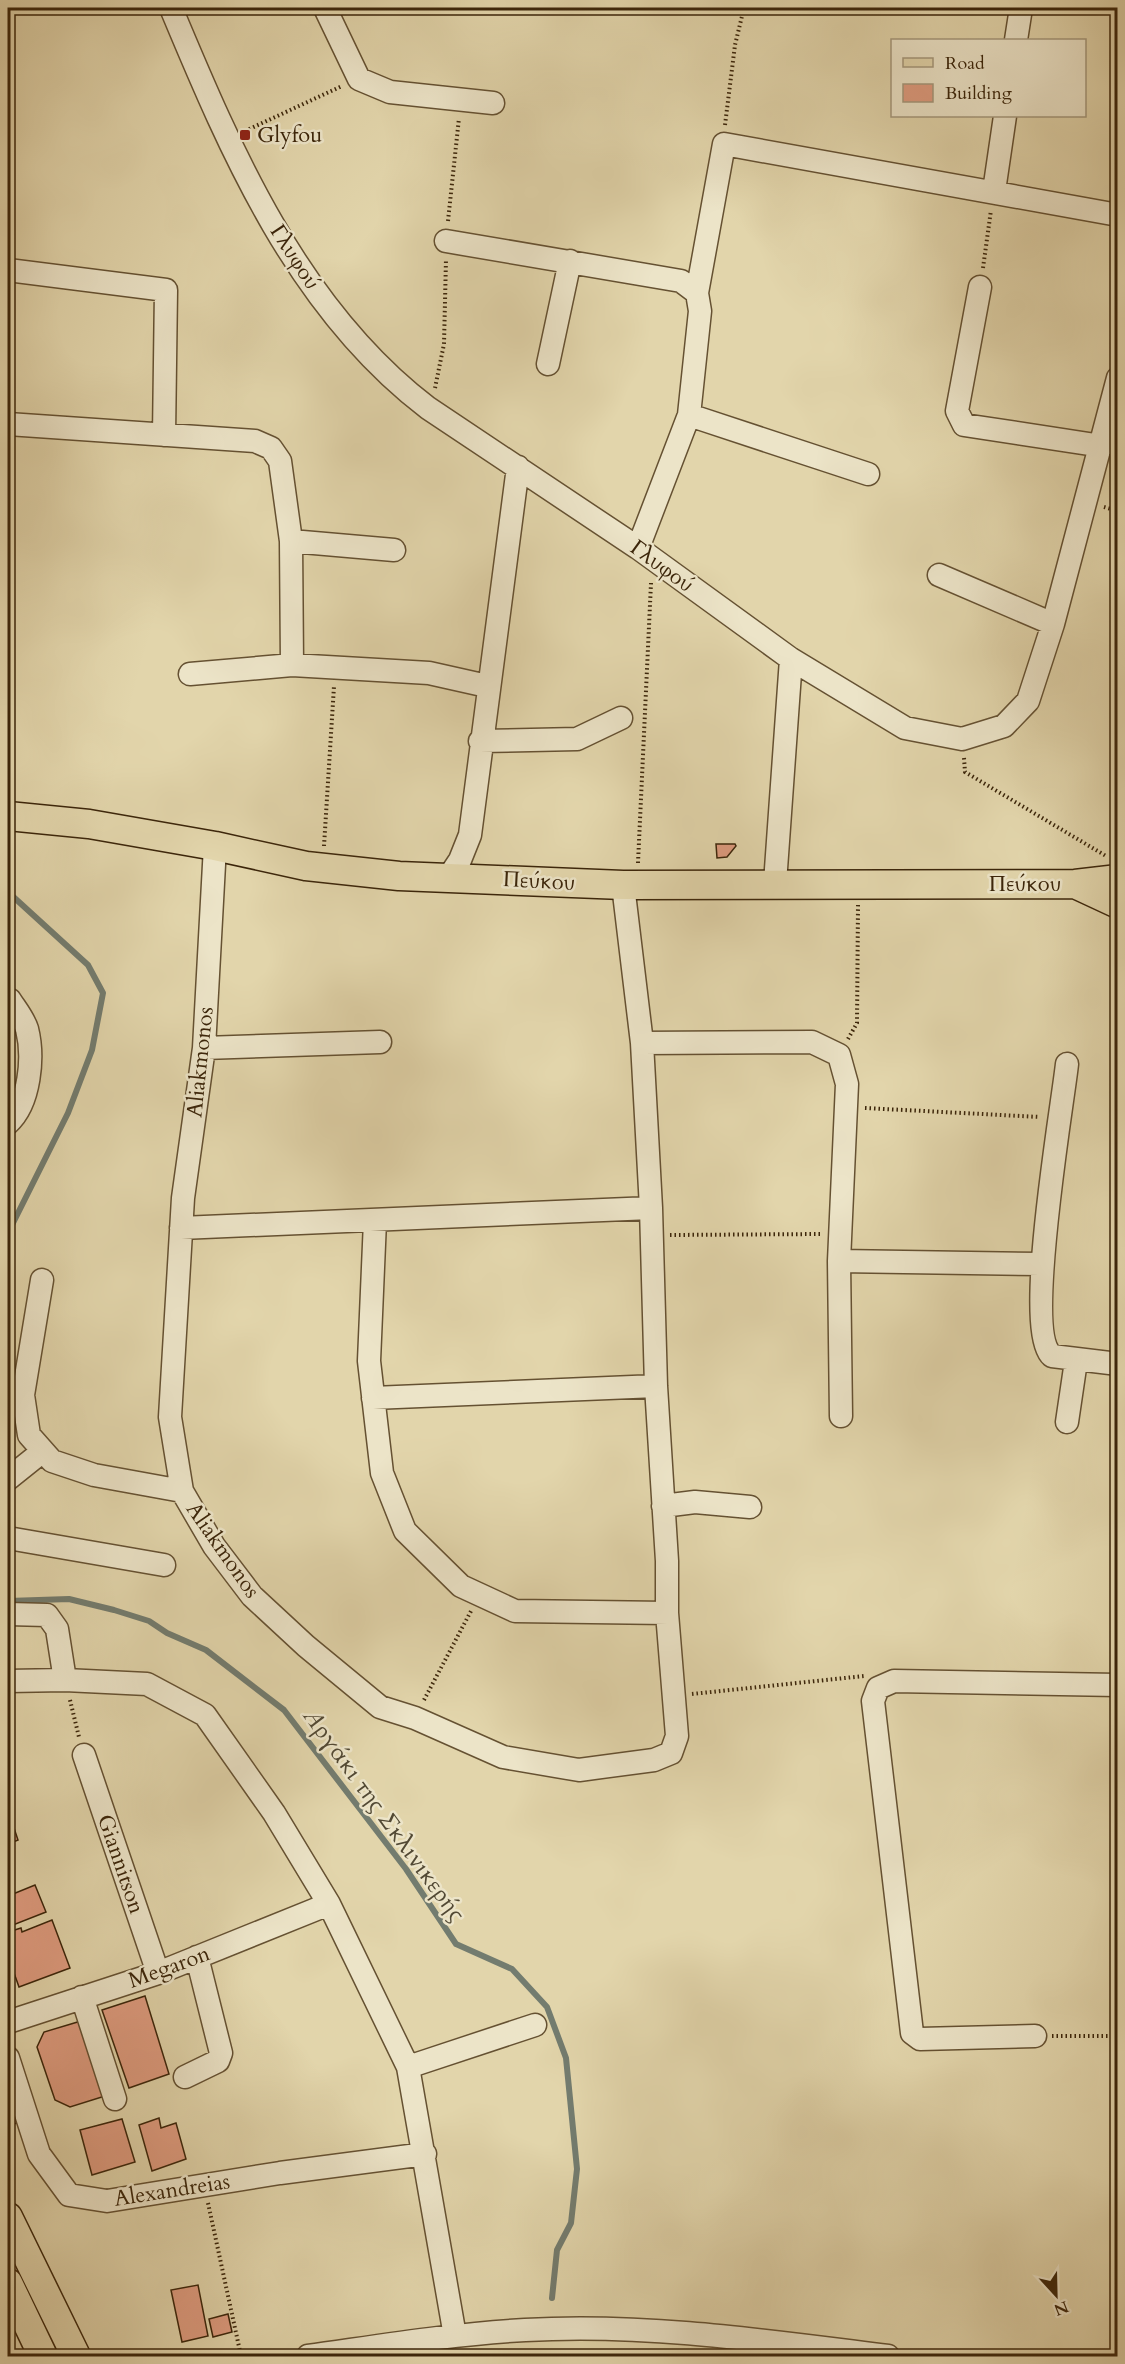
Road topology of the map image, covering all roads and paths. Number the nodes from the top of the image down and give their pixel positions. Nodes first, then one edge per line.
1 (171, 8) edge
2 (325, 8) edge
3 (744, 8) edge
4 (1021, 8) edge
5 (1016, 39) edge
6 (359, 79) junction
7 (460, 100) junction
8 (494, 103) dead end
9 (1005, 117) edge
10 (226, 140) junction
11 (724, 144) junction
12 (994, 192) junction
13 (1118, 215) edge
14 (446, 240) junction
15 (570, 261) junction
16 (8, 270) edge
17 (980, 287) joint
18 (697, 293) junction
19 (548, 364) dead end
20 (1118, 378) edge
21 (428, 408) junction
22 (689, 415) junction
23 (8, 424) edge
24 (164, 435) junction
25 (1102, 446) junction
26 (518, 467) junction
27 (868, 474) dead end
28 (291, 541) junction
29 (394, 550) dead end
30 (646, 553) junction
31 (939, 575) dead end
32 (1053, 624) junction
33 (791, 659) junction
34 (292, 665) junction
35 (335, 667) junction
36 (190, 674) dead end
37 (487, 686) junction
38 (621, 718) dead end
39 (962, 740) junction
40 (480, 741) junction
41 (8, 816) edge
42 (470, 835) junction
43 (215, 846) junction
44 (323, 868) junction
45 (1112, 868) edge
46 (448, 878) junction
47 (489, 878) junction
48 (775, 883) junction
49 (858, 883) junction
50 (1075, 884) junction
51 (630, 885) junction
52 (1118, 904) edge
53 (10, 1000) dead end
54 (380, 1042) dead end
55 (642, 1043) junction
56 (204, 1048) junction
57 (839, 1055) junction
58 (1066, 1064) dead end
59 (846, 1107) junction
60 (1061, 1118) junction
61 (8, 1123) edge
62 (651, 1208) junction
63 (375, 1221) junction
64 (181, 1228) junction
65 (840, 1234) junction
66 (652, 1235) junction
67 (839, 1261) junction
68 (1041, 1264) junction
69 (42, 1280) dead end
70 (1076, 1361) junction
71 (1118, 1364) edge
72 (656, 1386) junction
73 (373, 1398) junction
74 (841, 1416) dead end
75 (1067, 1422) dead end
76 (43, 1451) junction
77 (8, 1479) edge
78 (182, 1491) junction
79 (663, 1506) junction
80 (750, 1507) dead end
81 (8, 1538) edge
82 (164, 1565) dead end
83 (480, 1594) junction
84 (667, 1613) junction
85 (8, 1614) edge
86 (64, 1680) junction
87 (8, 1681) edge
88 (1118, 1686) edge
89 (878, 1688) junction
90 (674, 1696) junction
91 (415, 1718) junction
92 (84, 1755) joint
93 (329, 1904) junction
94 (197, 1957) junction
95 (158, 1972) junction
96 (82, 1997) junction
97 (8, 2022) edge
98 (536, 2025) dead end
99 (1035, 2036) joint
100 (1118, 2036) edge
101 (8, 2058) edge
102 (408, 2067) junction
103 (185, 2077) dead end
104 (115, 2099) dead end
105 (425, 2154) junction
106 (204, 2185) junction
107 (8, 2217) edge
108 (8, 2283) edge
109 (455, 2336) junction
110 (730, 2347) edge
111 (43, 2356) edge
112 (75, 2356) edge
113 (241, 2356) edge
114 (308, 2356) edge
115 (888, 2356) edge

1 - 10 street, Γλυφού
2 - 6 street
3 - 11 path
4 - 5 street
6 - 7 street
6 - 10 path
7 - 8 street
7 - 14 path
9 - 12 street
10 - 21 street, Γλυφού
11 - 12 street
11 - 18 street
12 - 13 street
12 - 17 path
14 - 15 street
14 - 21 path
15 - 18 street
15 - 19 street
16 - 24 street
17 - 25 street
18 - 22 street
20 - 25 street
21 - 26 street, Γλυφού
22 - 27 street
22 - 30 street
23 - 24 street
24 - 28 street
25 - 32 street
26 - 30 street, Γλυφού
26 - 37 street
28 - 29 street
28 - 34 street
30 - 33 street, Γλυφού
30 - 51 path
31 - 32 street
32 - 39 street
33 - 39 street, Γλυφού
33 - 48 street
34 - 35 street
34 - 36 street
35 - 37 street
35 - 44 path
37 - 40 street
38 - 40 street
39 - 45 path
40 - 42 street
41 - 43 main road, Πεύκου
42 - 46 street
42 - 47 street
43 - 44 main road, Πεύκου
43 - 56 street, Aliakmonos
44 - 46 main road, Πεύκου
45 - 50 main road, Πεύκου
46 - 47 main road, Πεύκου
47 - 51 main road, Πεύκου
48 - 49 main road, Πεύκου
48 - 51 main road, Πεύκου
49 - 50 main road, Πεύκου
49 - 57 path
50 - 52 main road, Πεύκου
51 - 55 street, Aliakmonos
53 - 61 street
54 - 56 street
55 - 57 street
55 - 62 street, Aliakmonos
56 - 64 street, Aliakmonos
57 - 59 street
58 - 60 street
59 - 60 path
59 - 65 street
60 - 68 street
62 - 63 street
62 - 66 street, Aliakmonos
63 - 64 street
63 - 73 street
64 - 78 street, Aliakmonos
65 - 66 path
65 - 67 street
66 - 72 street, Aliakmonos
67 - 68 street
67 - 74 street
68 - 70 street
69 - 76 street
70 - 71 street
70 - 75 street
72 - 73 street
72 - 79 street, Aliakmonos
73 - 83 street
76 - 77 street
76 - 78 street
78 - 91 street, Aliakmonos
79 - 80 street
79 - 84 street, Aliakmonos
81 - 82 street
83 - 84 street
83 - 91 path
84 - 90 street, Aliakmonos
85 - 86 street
86 - 87 street
86 - 92 path
86 - 93 street
88 - 89 street
89 - 90 path
89 - 99 street
90 - 91 street, Aliakmonos
92 - 95 street, Giannitson
93 - 94 street, Megaron
93 - 102 street
94 - 95 street, Megaron
94 - 103 street
95 - 96 street, Megaron
96 - 97 street, Megaron
96 - 104 street
98 - 102 street
99 - 100 path
101 - 106 street, Alexandreias
102 - 105 street
105 - 106 street, Alexandreias
105 - 109 street
106 - 113 path
107 - 112 main road
108 - 111 main road
109 - 110 street
109 - 114 street
110 - 115 street

